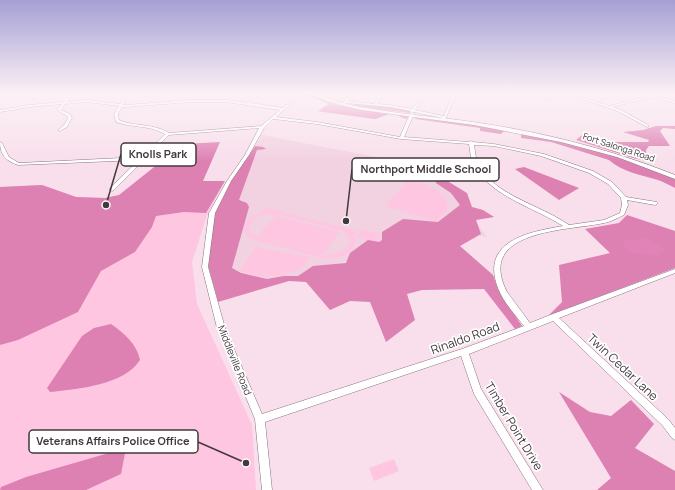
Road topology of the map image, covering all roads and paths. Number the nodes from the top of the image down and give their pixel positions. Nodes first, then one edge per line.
1 (69, 117) edge
2 (116, 117) edge
3 (410, 117) edge
4 (437, 117) edge
5 (628, 117) edge
6 (272, 118) joint
7 (444, 118) joint
8 (647, 126) dead end
9 (262, 127) junction
10 (60, 130) dead end
11 (168, 134) junction
12 (401, 138) junction
13 (471, 142) junction
14 (0, 143) edge
15 (144, 158) junction
16 (675, 177) edge
17 (112, 189) dead end
18 (624, 198) junction
19 (655, 203) dead end
20 (568, 227) junction
21 (675, 271) edge
22 (553, 317) junction
23 (529, 327) junction
24 (464, 352) junction
25 (260, 419) junction
26 (675, 435) edge
27 (267, 490) edge
28 (538, 490) edge

1 - 10 street
2 - 11 street
3 - 12 street
4 - 7 main road, Fort Salonga Road
5 - 8 street
6 - 9 street, Middleville Road
6 - 12 street
7 - 16 main road, Fort Salonga Road
9 - 11 street
9 - 25 street, Middleville Road
11 - 15 street
12 - 13 street
13 - 18 street
13 - 20 street
14 - 15 street
15 - 17 street
18 - 19 street
18 - 20 street
20 - 23 street
21 - 22 street, Rinaldo Road
22 - 23 street, Rinaldo Road
22 - 26 street, Twin Cedar Lane
23 - 24 street, Rinaldo Road
24 - 25 street, Rinaldo Road
24 - 28 street, Timber Point Drive
25 - 27 street, Middleville Road

